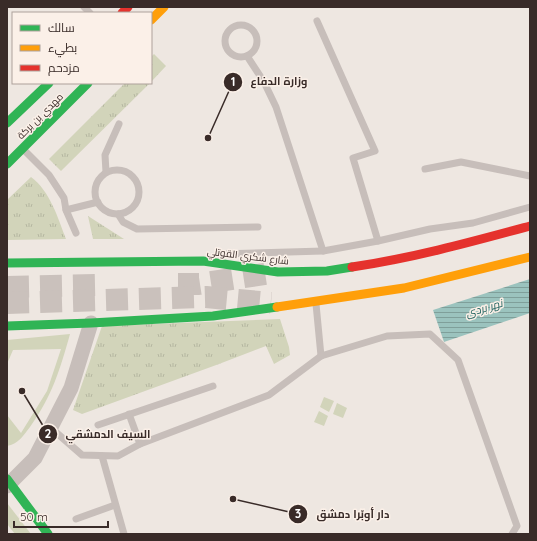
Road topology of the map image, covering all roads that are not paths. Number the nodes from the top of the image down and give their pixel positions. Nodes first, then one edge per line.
1 (164, 7) edge
2 (152, 19) edge
3 (317, 21) dead end
4 (247, 56) junction
5 (48, 84) edge
6 (87, 84) edge
7 (7, 123) edge
8 (119, 124) dead end
9 (22, 149) junction
10 (7, 164) edge
11 (425, 169) dead end
12 (106, 172) junction
13 (530, 176) edge
14 (98, 202) junction
15 (530, 208) edge
16 (66, 210) junction
17 (118, 214) junction
18 (258, 226) dead end
19 (530, 226) edge
20 (76, 233) dead end
21 (378, 241) junction
22 (323, 251) junction
23 (530, 257) edge
24 (203, 261) junction
25 (7, 263) edge
26 (316, 301) junction
27 (91, 323) junction
28 (7, 326) edge
29 (321, 356) junction
30 (213, 386) dead end
31 (129, 414) junction
32 (98, 425) dead end
33 (50, 428) junction
34 (140, 444) junction
35 (102, 456) junction
36 (8, 483) edge
37 (115, 505) junction
38 (76, 519) dead end
39 (48, 534) edge
40 (124, 534) edge
41 (512, 534) edge

1 - 2 main road
3 - 21 lane
4 - 4 lane
4 - 22 lane
5 - 7 main road
6 - 9 main road, مهدي بن بركة
8 - 12 lane
9 - 10 main road, مهدي بن بركة
9 - 16 lane
11 - 13 lane
12 - 14 lane
12 - 17 lane
14 - 16 lane
14 - 17 lane
15 - 21 lane
16 - 20 lane
17 - 18 lane
19 - 24 main road, شارع شكري القوتلي
21 - 22 lane
22 - 24 lane
23 - 26 main road
24 - 25 main road, شارع شكري القوتلي
26 - 27 main road
26 - 29 lane
27 - 28 main road
27 - 33 street
29 - 34 lane
29 - 41 lane
30 - 31 lane
31 - 32 lane
31 - 34 lane
33 - 35 lane
33 - 36 street
34 - 35 lane
35 - 37 lane
36 - 39 main road
37 - 38 lane
37 - 40 lane

